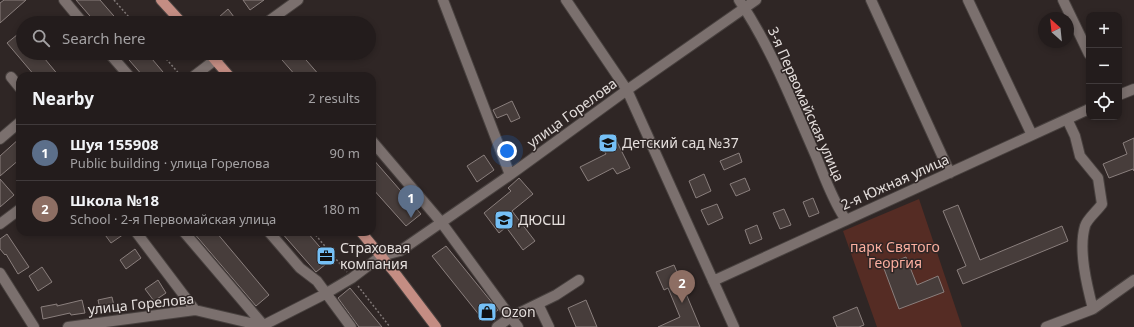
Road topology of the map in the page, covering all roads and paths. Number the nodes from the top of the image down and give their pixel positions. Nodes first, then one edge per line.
1 (64, 0) edge
2 (114, 0) edge
3 (162, 0) edge
4 (298, 0) edge
5 (443, 0) edge
6 (566, 0) edge
7 (756, 0) edge
8 (871, 0) edge
9 (968, 0) edge
10 (1063, 0) edge
11 (742, 4) edge
12 (77, 16) edge
13 (128, 16) edge
14 (176, 16) edge
15 (276, 16) edge
16 (1086, 48) edge
17 (115, 60) edge
18 (167, 60) edge
19 (208, 60) edge
20 (215, 60) edge
21 (126, 72) edge
22 (178, 72) edge
23 (198, 72) edge
24 (226, 72) edge
25 (11, 77) dead end
26 (16, 83) edge
27 (1134, 89) edge
28 (627, 90) junction
29 (1122, 94) edge
30 (1086, 110) edge
31 (1067, 119) junction
32 (16, 125) edge
33 (1032, 135) junction
34 (0, 139) edge
35 (376, 145) edge
36 (950, 173) junction
37 (510, 175) junction
38 (16, 212) edge
39 (844, 221) junction
40 (441, 222) junction
41 (0, 224) edge
42 (139, 236) edge
43 (187, 236) edge
44 (272, 236) edge
45 (364, 236) edge
46 (381, 256) junction
47 (0, 273) edge
48 (580, 280) dead end
49 (1134, 280) edge
50 (713, 281) junction
51 (325, 294) junction
52 (538, 304) junction
53 (1092, 309) junction
54 (195, 310) junction
55 (511, 317) junction
56 (34, 327) edge
57 (68, 327) edge
58 (263, 327) edge
59 (351, 327) edge
60 (436, 327) edge
61 (497, 327) edge
62 (518, 327) edge
63 (549, 327) edge
64 (734, 327) edge
65 (1046, 327) edge

1 - 12 street
2 - 13 path
3 - 14 main road
4 - 15 street
5 - 37 street
6 - 28 street
7 - 11 street, улица Горелова
8 - 36 street
9 - 33 street
10 - 16 street
11 - 28 street, улица Горелова
11 - 39 street, 3-я Первомайская улица
17 - 21 street
18 - 22 path
19 - 23 street
20 - 24 main road
25 - 26 street
27 - 29 street
28 - 37 street, улица Горелова
28 - 50 street
30 - 31 street, 2-я Южная улица
31 - 33 street, 2-я Южная улица
31 - 53 street
32 - 34 street
33 - 36 street, 2-я Южная улица
35 - 40 street
36 - 39 street, 2-я Южная улица
37 - 40 street, улица Горелова
38 - 41 street
39 - 50 street, 2-я Южная улица
40 - 46 street, улица Горелова
40 - 55 street
42 - 54 street
43 - 58 street
44 - 51 street
45 - 46 main road
46 - 51 street
46 - 60 main road
47 - 56 street
48 - 52 street
49 - 53 street
50 - 64 street
51 - 58 street
51 - 59 street
52 - 55 street
52 - 63 street
53 - 65 street
54 - 57 street, улица Горелова
54 - 58 street, улица Горелова
55 - 61 street
55 - 62 street

